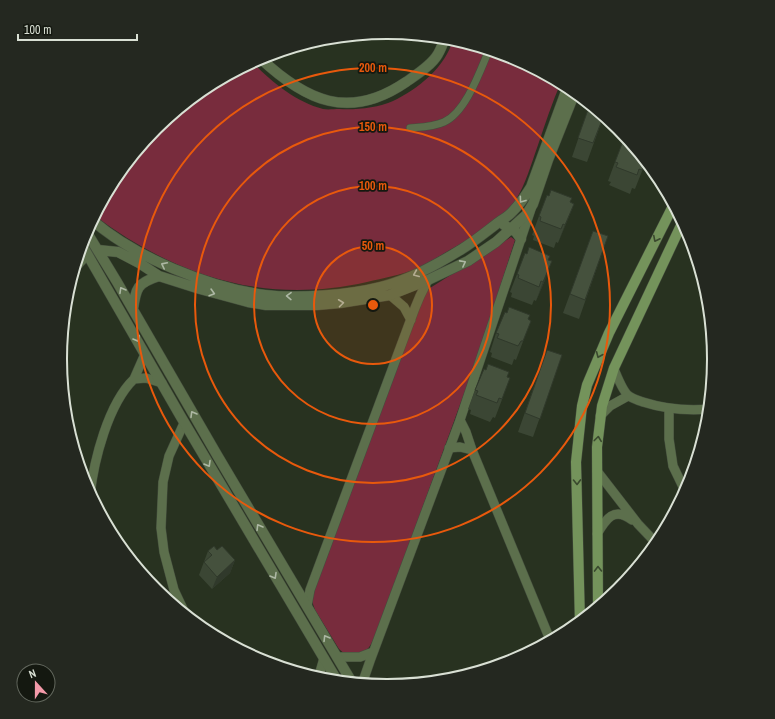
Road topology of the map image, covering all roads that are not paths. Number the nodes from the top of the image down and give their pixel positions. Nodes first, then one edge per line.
1 (442, 44) edge
2 (487, 55) edge
3 (266, 63) edge
4 (566, 93) edge
5 (573, 98) edge
6 (410, 128) dead end
7 (533, 204) junction
8 (671, 210) edge
9 (499, 222) junction
10 (97, 224) edge
11 (510, 228) junction
12 (680, 228) edge
13 (91, 238) edge
14 (521, 240) junction
15 (98, 250) junction
16 (87, 254) joint
17 (83, 258) edge
18 (159, 276) junction
19 (428, 280) junction
20 (390, 295) junction
21 (133, 309) junction
22 (411, 320) junction
23 (145, 354) junction
24 (614, 369) junction
25 (134, 379) junction
26 (162, 383) junction
27 (628, 396) junction
28 (669, 409) junction
29 (704, 410) edge
30 (600, 416) junction
31 (460, 420) junction
32 (184, 423) junction
33 (449, 448) junction
34 (472, 450) junction
35 (597, 471) junction
36 (91, 483) edge
37 (683, 485) edge
38 (638, 524) junction
39 (597, 534) junction
40 (653, 540) edge
41 (598, 601) edge
42 (181, 604) edge
43 (307, 606) junction
44 (580, 616) edge
45 (549, 637) edge
46 (373, 652) junction
47 (324, 658) junction
48 (337, 658) junction
49 (320, 673) edge
50 (334, 675) edge
51 (349, 677) edge
52 (364, 679) edge

1 - 3 street
2 - 6 street
4 -> 9 street
5 - 7 street
7 - 11 street
7 - 14 street
8 -> 44 main road
9 -> 10 street
9 - 11 street
11 - 14 street
19 -> 11 street
12 - 24 main road
13 - 15 street
14 - 31 street
15 - 18 street
21 -> 15 street
16 - 17 street
16 -> 23 street
18 -> 20 street
18 - 21 street
19 - 20 street
19 - 22 street
20 - 22 street
43 -> 21 street
22 - 43 street
23 - 25 street
23 - 26 street
24 - 27 street
24 - 30 main road
25 - 26 street
25 - 36 street
26 - 32 street
27 - 28 street
27 - 30 street
28 - 29 street
28 - 37 street
35 -> 30 main road
31 - 33 street
31 - 34 street
32 - 42 street
32 -> 47 street
33 - 34 street
33 - 46 street
34 - 45 street
35 - 38 street
35 - 39 main road
38 - 39 street
38 - 40 street
41 -> 39 main road
48 -> 43 street
46 - 48 street
46 - 52 street
47 - 49 street
47 - 50 street
48 - 51 street

